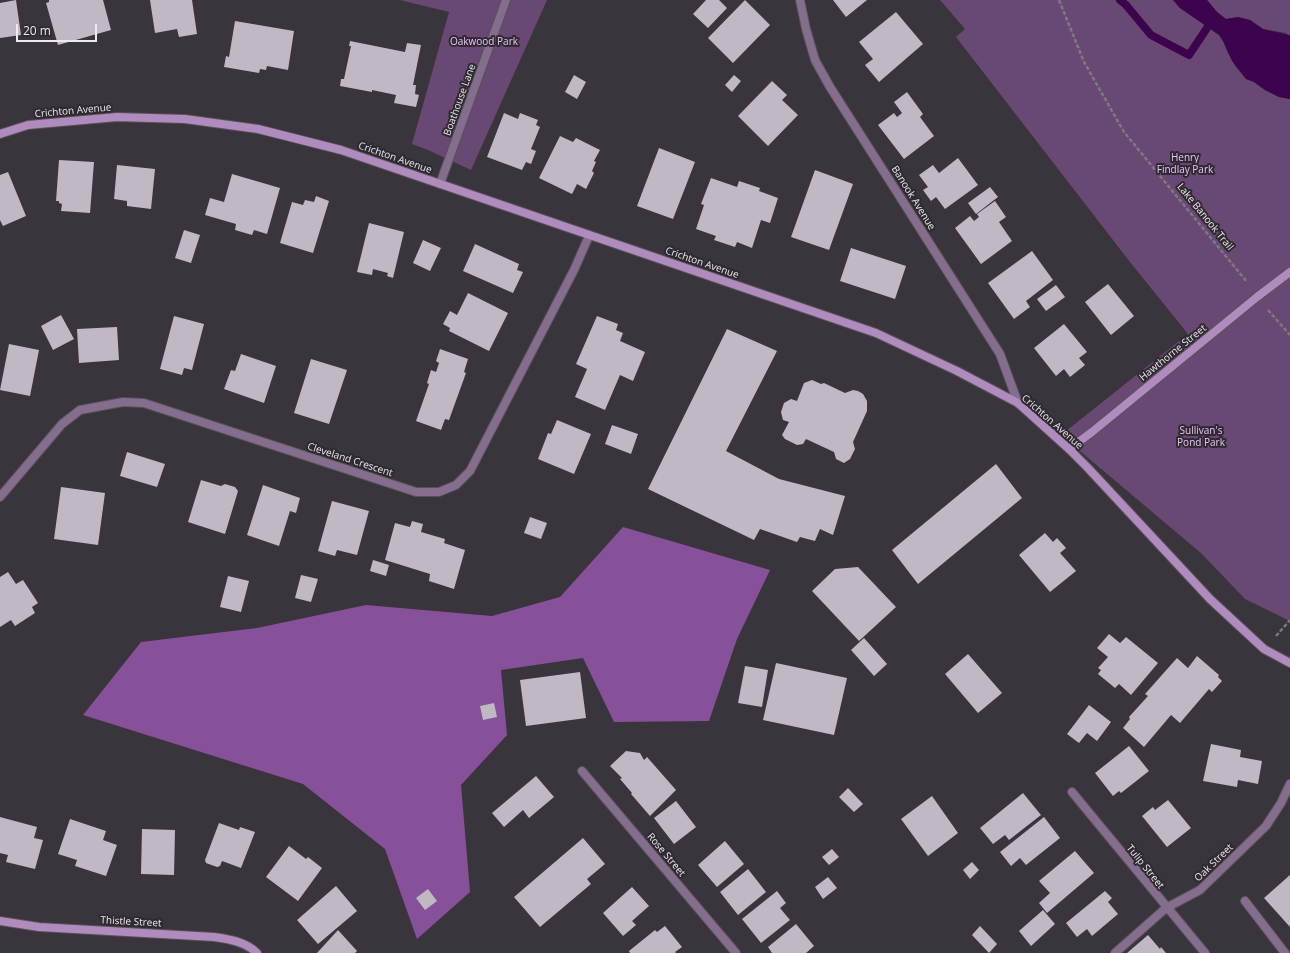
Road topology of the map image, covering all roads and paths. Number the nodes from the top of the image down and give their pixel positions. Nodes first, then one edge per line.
1 (506, 0) edge
2 (800, 0) edge
3 (1059, 0) edge
4 (0, 134) edge
5 (440, 184) junction
6 (589, 236) junction
7 (1290, 272) edge
8 (1257, 297) junction
9 (1290, 335) edge
10 (1018, 403) junction
11 (1069, 449) junction
12 (0, 497) edge
13 (1290, 664) edge
14 (582, 771) dead end
15 (1290, 784) edge
16 (1072, 792) dead end
17 (1245, 901) dead end
18 (1166, 908) junction
19 (0, 921) edge
20 (257, 953) edge
21 (736, 953) edge
22 (1115, 953) edge
23 (1205, 953) edge
24 (1284, 953) edge

1 - 5 street, Boathouse Lane
2 - 10 street, Banook Avenue
3 - 8 path, Lake Banook Trail
4 - 5 street, Crichton Avenue
5 - 6 street, Crichton Avenue
6 - 10 street, Crichton Avenue
6 - 12 street, Cleveland Crescent
7 - 8 street, Hawthorne Street
8 - 9 path, Lake Banook Trail
8 - 11 street, Hawthorne Street
10 - 11 street, Crichton Avenue
11 - 13 street, Crichton Avenue
14 - 21 street, Rose Street
15 - 18 street, Oak Street
16 - 18 street, Tulip Street
17 - 24 street
18 - 22 street, Oak Street
18 - 23 street, Tulip Street
19 - 20 street, Thistle Street

